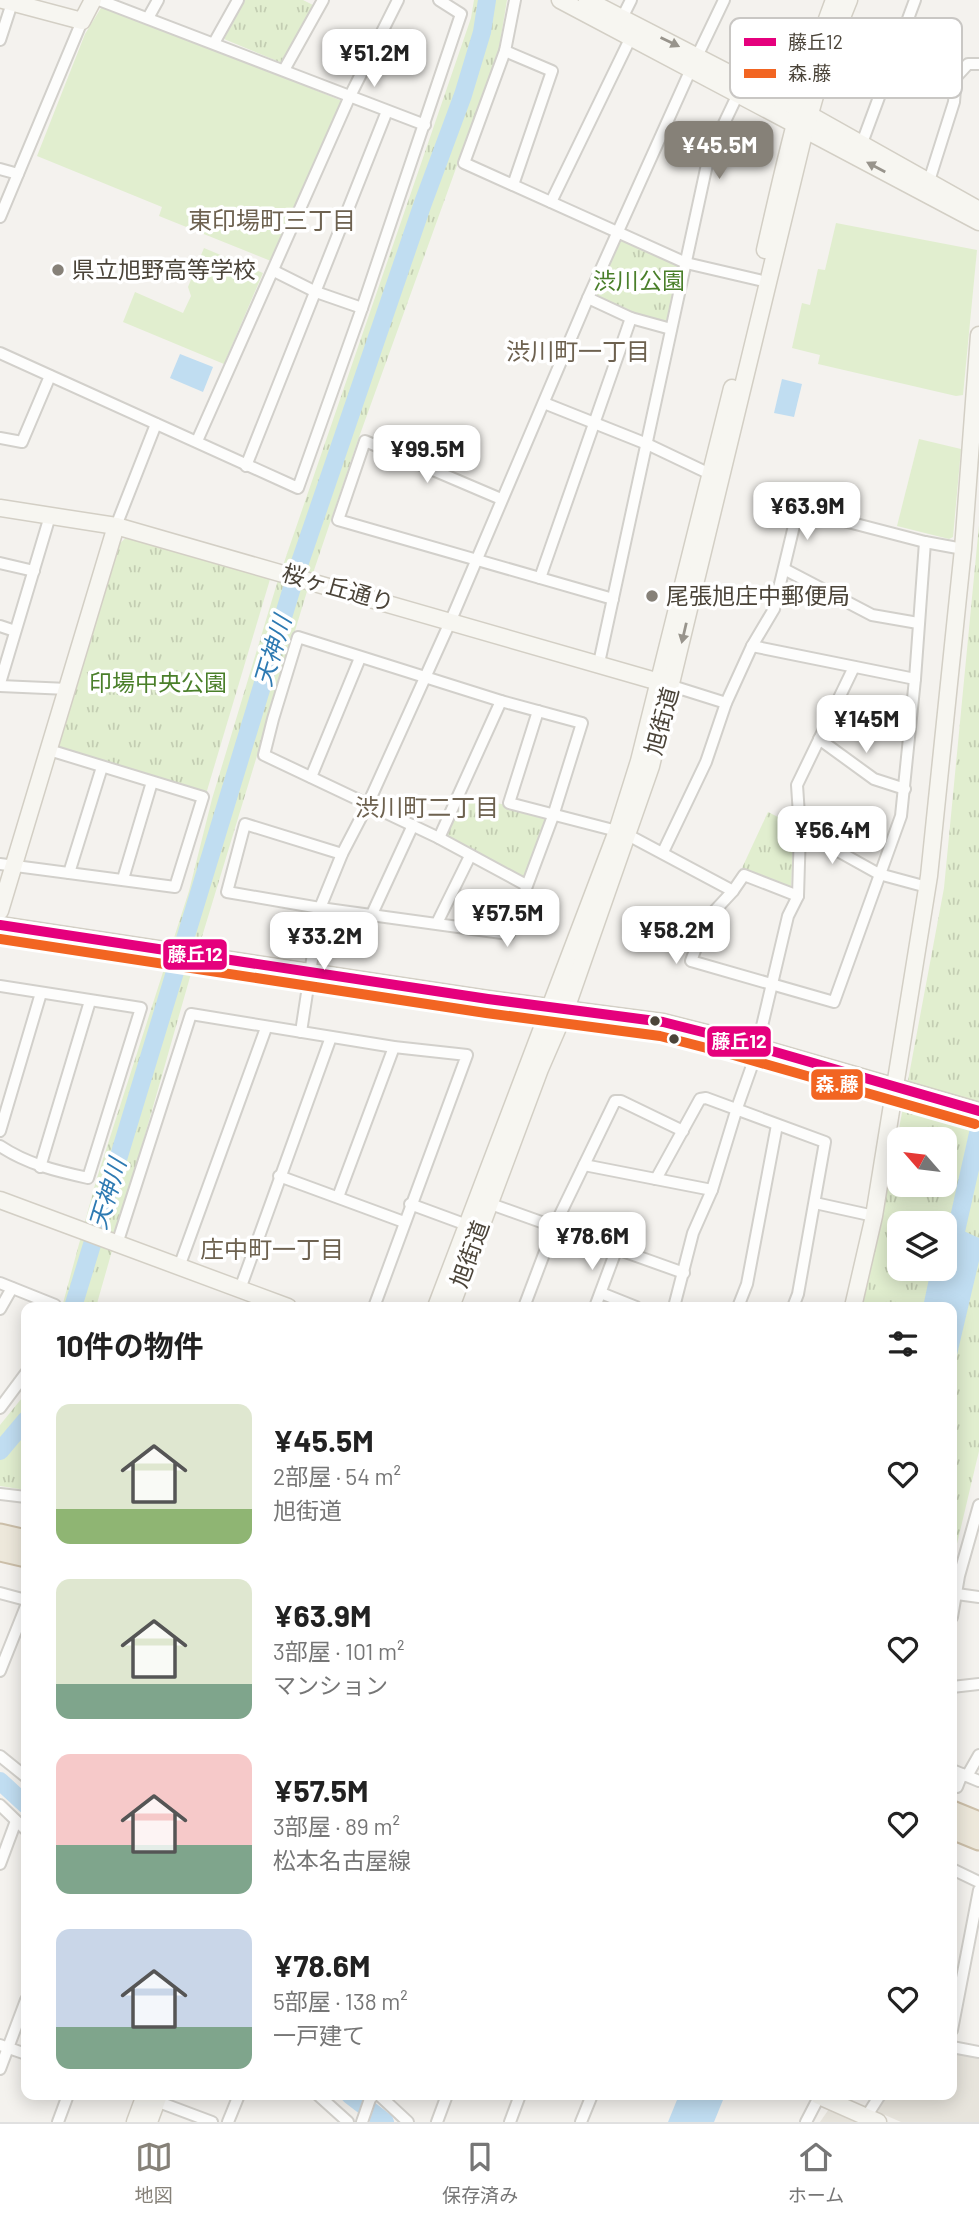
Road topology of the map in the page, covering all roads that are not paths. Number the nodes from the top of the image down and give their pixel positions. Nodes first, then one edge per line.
1 (93, 0) edge
2 (99, 0) edge
3 (158, 0) edge
4 (238, 0) edge
5 (323, 0) edge
6 (398, 0) edge
7 (439, 0) edge
8 (515, 0) edge
9 (560, 0) edge
10 (587, 0) edge
11 (631, 0) edge
12 (724, 0) edge
13 (834, 0) edge
14 (849, 0) edge
15 (915, 0) edge
16 (9, 1) edge
17 (148, 18) junction
18 (622, 18) junction
19 (827, 18) edge
20 (842, 18) edge
21 (908, 18) edge
22 (82, 21) junction
23 (631, 37) junction
24 (0, 40) edge
25 (214, 43) junction
26 (505, 51) junction
27 (694, 62) junction
28 (979, 64) edge
29 (284, 70) junction
30 (962, 70) edge
31 (730, 81) edge
32 (730, 88) edge
33 (350, 96) junction
34 (736, 98) edge
35 (748, 98) edge
36 (762, 98) edge
37 (806, 98) edge
38 (810, 98) edge
39 (879, 98) edge
40 (954, 98) edge
41 (387, 111) junction
42 (802, 119) junction
43 (425, 125) junction
44 (862, 143) junction
45 (0, 169) edge
46 (18, 174) junction
47 (929, 181) junction
48 (513, 185) junction
49 (551, 202) junction
50 (979, 210) edge
51 (0, 217) edge
52 (979, 222) edge
53 (618, 231) junction
54 (686, 263) junction
55 (274, 271) junction
56 (759, 280) junction
57 (316, 292) junction
58 (588, 298) junction
59 (362, 308) junction
60 (631, 318) junction
61 (671, 329) junction
62 (979, 335) edge
63 (0, 353) edge
64 (50, 376) junction
65 (544, 403) junction
66 (156, 424) junction
67 (595, 424) junction
68 (0, 438) edge
69 (197, 441) junction
70 (646, 444) junction
71 (246, 466) junction
72 (710, 474) junction
73 (501, 499) junction
74 (0, 508) edge
75 (50, 516) junction
76 (116, 526) junction
77 (925, 542) junction
78 (963, 549) junction
79 (477, 561) junction
80 (0, 563) edge
81 (785, 569) junction
82 (34, 570) junction
83 (540, 578) junction
84 (613, 599) junction
85 (451, 620) junction
86 (918, 623) junction
87 (0, 626) edge
88 (15, 631) junction
89 (752, 646) junction
90 (360, 658) junction
91 (599, 663) junction
92 (854, 667) junction
93 (424, 677) junction
94 (915, 679) junction
95 (665, 684) junction
96 (0, 685) edge
97 (68, 689) junction
98 (501, 701) junction
99 (726, 703) junction
100 (538, 711) junction
101 (819, 739) junction
102 (48, 750) junction
103 (102, 767) junction
104 (311, 777) junction
105 (152, 782) junction
106 (905, 789) junction
107 (368, 804) junction
108 (552, 816) junction
109 (412, 825) junction
110 (800, 830) junction
111 (622, 833) junction
112 (439, 838) junction
113 (663, 852) junction
114 (342, 853) junction
115 (470, 856) junction
116 (6, 866) edge
117 (69, 873) junction
118 (879, 874) junction
119 (123, 879) junction
120 (526, 885) junction
121 (927, 887) junction
122 (733, 891) junction
123 (798, 897) junction
124 (320, 908) junction
125 (0, 911) edge
126 (372, 914) junction
127 (437, 923) junction
128 (0, 925) edge
129 (309, 971) junction
130 (773, 984) junction
131 (0, 986) edge
132 (41, 993) junction
133 (90, 1002) junction
134 (558, 1008) junction
135 (266, 1028) junction
136 (300, 1031) junction
137 (331, 1037) junction
138 (394, 1047) junction
139 (756, 1047) junction
140 (895, 1086) junction
141 (737, 1108) junction
142 (979, 1111) edge
143 (777, 1125) junction
144 (0, 1131) edge
145 (683, 1131) junction
146 (0, 1146) edge
147 (584, 1165) junction
148 (40, 1167) junction
149 (279, 1176) junction
150 (656, 1179) junction
151 (712, 1190) junction
152 (338, 1197) junction
153 (0, 1200) edge
154 (488, 1203) junction
155 (815, 1203) junction
156 (410, 1204) junction
157 (874, 1216) junction
158 (404, 1222) junction
159 (467, 1225) junction
160 (555, 1225) junction
161 (114, 1242) junction
162 (617, 1248) junction
163 (179, 1266) junction
164 (684, 1273) junction
165 (0, 1283) edge
166 (12, 1288) junction
167 (240, 1289) junction
168 (601, 1293) junction
169 (45, 1302) edge
170 (275, 1302) edge
171 (376, 1302) edge
172 (438, 1302) edge
173 (453, 1302) edge
174 (526, 1302) edge
175 (597, 1302) edge
176 (624, 1302) edge
177 (675, 1302) edge
178 (740, 1302) edge
179 (794, 1302) edge
180 (854, 1302) edge
181 (0, 1309) edge
182 (21, 1380) edge
183 (0, 1408) edge
184 (0, 1494) edge
185 (21, 1496) edge
186 (979, 1505) edge
187 (977, 1519) edge
188 (0, 1534) edge
189 (21, 1539) edge
190 (0, 1551) edge
191 (21, 1555) edge
192 (0, 1593) edge
193 (957, 1594) joint
194 (979, 1597) edge
195 (21, 1599) edge
196 (21, 1618) edge
197 (0, 1671) edge
198 (979, 1684) edge
199 (957, 1686) edge
200 (979, 1755) edge
201 (0, 1756) edge
202 (21, 1773) edge
203 (960, 1773) edge
204 (979, 1781) edge
205 (957, 1787) dead end
206 (0, 1805) edge
207 (957, 1813) edge
208 (16, 1821) junction
209 (979, 1822) edge
210 (21, 1826) edge
211 (957, 1831) edge
212 (979, 1840) edge
213 (0, 1864) edge
214 (957, 1871) edge
215 (979, 1882) edge
216 (979, 1890) edge
217 (957, 2004) edge
218 (21, 2010) edge
219 (4, 2046) edge
220 (957, 2048) edge
221 (21, 2052) edge
222 (979, 2052) edge
223 (0, 2069) edge
224 (66, 2100) edge
225 (147, 2100) edge
226 (149, 2100) edge
227 (159, 2100) edge
228 (237, 2100) edge
229 (324, 2100) edge
230 (372, 2100) edge
231 (379, 2100) edge
232 (445, 2100) edge
233 (518, 2100) edge
234 (590, 2100) edge
235 (817, 2100) edge
236 (829, 2100) edge
237 (878, 2100) edge
238 (869, 2120) edge
239 (58, 2122) edge
240 (135, 2122) edge
241 (149, 2122) edge
242 (212, 2122) edge
243 (229, 2122) edge
244 (348, 2122) edge
245 (362, 2122) edge
246 (408, 2122) edge
247 (437, 2122) edge
248 (510, 2122) edge
249 (581, 2122) edge
250 (806, 2122) edge

1 - 22 street
2 - 17 street
3 - 17 street
4 - 25 street
5 - 29 street
6 - 33 street
7 - 43 street
8 - 26 street
9 - 23 street
10 - 18 street
11 - 18 street
12 - 27 street
13 - 19 street
14 - 20 street
15 - 21 street
16 - 22 street
16 - 24 street
17 - 25 street
18 -> 27 street
22 - 46 street
23 - 27 street
23 - 49 street
25 - 29 street
26 - 48 street
26 - 48 street
27 - 31 street
27 - 32 street
27 - 53 street
28 - 30 street
29 - 33 street
33 - 41 street
33 - 55 street
34 - 54 street
35 - 42 street
36 - 42 street
37 - 42 street
38 - 42 street
39 - 44 street
40 - 47 street
41 - 43 street
41 - 57 street
42 - 44 street
52 -> 42 street
42 - 56 street, 旭街道
42 -> 95 street, 旭街道
43 - 59 street
44 - 47 street
45 - 46 street
46 - 51 street
47 - 50 street
48 - 49 street
49 - 53 street
53 - 54 street
53 - 58 street
54 - 56 street
54 - 61 street
55 - 57 street
55 - 69 street
56 - 72 street, 旭街道
57 - 59 street
57 - 71 street
58 - 60 street
58 - 65 street
59 - 71 street
60 - 61 street
60 - 67 street
61 - 70 street
62 - 78 street
63 - 64 street
64 - 66 street
64 - 68 street
65 - 67 street
65 - 73 street
66 - 69 street
66 - 76 street
67 - 70 street
67 - 83 street
69 - 71 street
70 - 72 street
70 - 84 street
72 - 95 street, 旭街道
73 - 79 street
73 - 79 street
74 - 75 street, 桜ヶ丘通り
75 - 76 street, 桜ヶ丘通り
75 - 82 street
76 - 85 street, 桜ヶ丘通り
76 - 97 street
77 - 78 street
77 - 81 street
77 - 86 street
78 - 121 street
79 - 83 street
79 - 85 street
80 - 82 street
81 - 86 street
81 - 89 street
82 - 88 street
83 - 84 street
84 - 91 street
85 - 91 street, 桜ヶ丘通り
85 - 93 street
86 - 94 street
87 - 88 street
88 - 96 street
89 - 92 street
89 - 99 street
90 - 93 street
90 - 104 street
90 - 104 street
91 - 95 street, 桜ヶ丘通り
92 - 94 street
92 - 101 street
93 - 98 street
93 - 107 street
94 - 106 street
95 - 99 street
95 - 111 street, 旭街道
96 - 97 street
97 - 102 street
98 - 100 street
98 - 112 street
99 - 113 street
100 - 108 street
100 - 108 street
101 - 106 street
101 - 110 street
102 - 103 street
102 - 116 street
103 - 105 street
103 - 117 street
104 - 107 street
105 - 119 street
105 - 119 street
106 - 118 street
107 - 109 street
107 - 114 street
108 - 111 street
108 - 120 street
109 - 112 street
109 - 126 street
110 - 118 street
110 - 123 street
111 - 113 street
111 - 134 street, 旭街道
112 - 115 street
113 - 122 street
114 - 124 street
114 - 124 street
115 - 120 street
115 - 127 street
116 - 117 street
116 - 125 street
117 - 119 street
118 - 121 street
118 - 130 street
120 - 127 street
121 - 140 street
122 - 123 street
122 - 130 street
123 - 130 street
124 - 126 street
124 - 129 street
126 - 127 street
128 - 129 street
129 - 134 street
129 - 136 street
130 - 139 street
131 - 132 street
132 - 133 street
132 - 144 street
133 - 148 street
133 - 148 street
134 - 139 street
134 - 154 street, 旭街道
134 - 159 street, 旭街道
135 - 136 street
135 - 161 street
135 - 163 street
136 - 137 street
137 - 138 street
137 - 149 street
138 - 152 street
138 - 156 street
139 - 140 street
139 - 141 street
140 - 142 street
140 - 157 street
141 - 143 street
141 - 145 street
141 - 151 street
143 - 155 street
143 - 178 street
145 - 147 street
145 - 150 street
146 - 148 street
147 - 150 street
147 - 160 street
149 - 152 street
149 - 167 street
150 - 151 street
151 - 164 street
152 - 158 street
153 - 161 street
154 - 160 street
154 - 173 street, 旭街道
155 - 157 street
155 - 179 street
156 - 158 street
156 - 159 street
157 - 180 street
158 - 171 street
159 - 172 street, 旭街道
160 - 162 street
160 - 174 street
161 - 163 street
162 - 164 street
162 - 168 street
163 - 167 street
164 - 177 street
165 - 166 street
166 - 169 street
166 - 181 street
167 - 170 street
168 - 175 street
168 - 176 street
182 - 183 street
184 - 185 street
186 - 187 street
187 - 193 street
188 - 189 highway
190 - 191 highway
192 - 195 street
193 - 194 street
196 - 197 street
198 - 199 street
200 - 203 street
201 - 202 street
203 - 204 street
203 - 205 street
206 - 208 street
207 - 209 highway
208 - 210 street
208 - 213 street
211 - 212 highway
214 - 215 street
216 - 217 street
218 - 219 street
219 - 221 street
219 - 223 street
220 - 222 street
224 - 239 street
225 - 240 street
226 - 241 street
227 - 242 street
228 - 243 street
229 - 244 street
230 - 245 street
231 - 246 street
232 - 247 street
233 - 248 street
234 - 249 street
235 - 250 street
236 - 238 street
237 - 238 street

